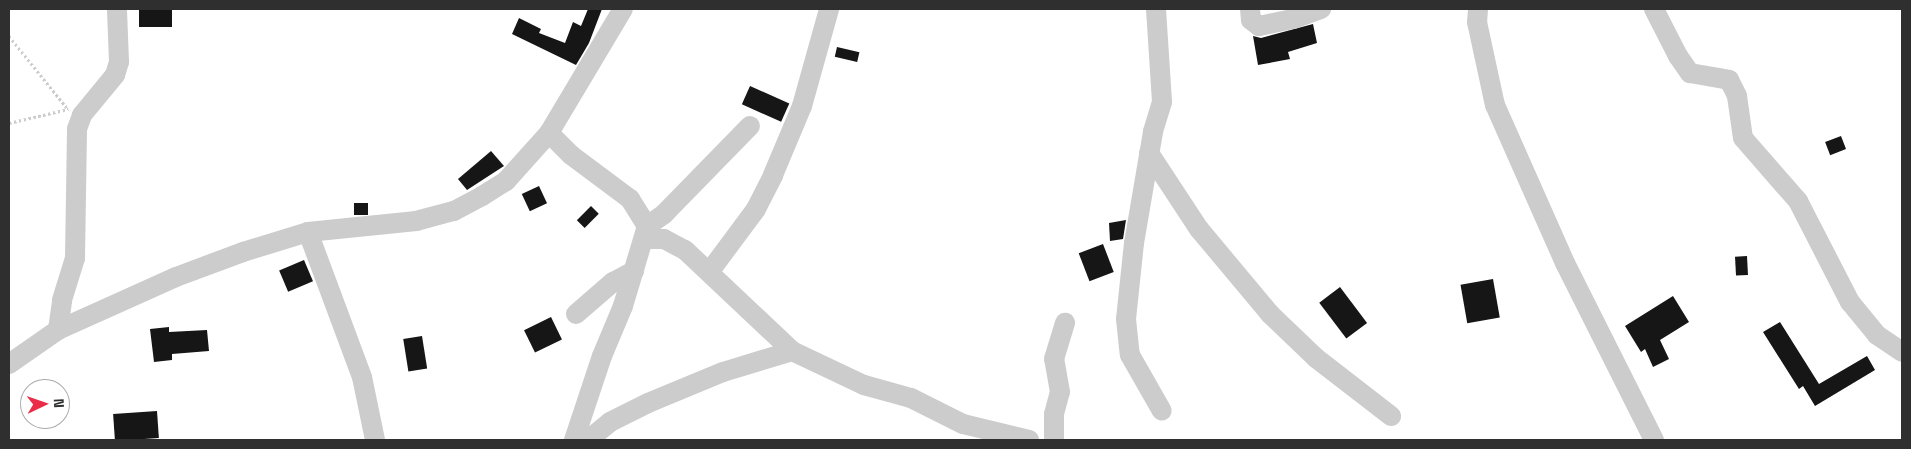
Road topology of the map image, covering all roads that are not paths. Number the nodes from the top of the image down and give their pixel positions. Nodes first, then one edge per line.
1 (118, 9) edge
2 (623, 9) edge
3 (829, 9) edge
4 (1156, 9) edge
5 (1250, 9) edge
6 (1321, 9) edge
7 (1478, 9) edge
8 (1654, 9) edge
9 (750, 126) dead end
10 (549, 133) junction
11 (1150, 153) junction
12 (308, 232) junction
13 (646, 233) junction
14 (634, 271) junction
15 (710, 271) junction
16 (576, 314) dead end
17 (1065, 323) dead end
18 (58, 330) junction
19 (792, 351) junction
20 (1902, 352) edge
21 (9, 364) edge
22 (1162, 411) dead end
23 (1391, 416) dead end
24 (375, 440) edge
25 (574, 440) edge
26 (588, 440) edge
27 (1029, 440) edge
28 (1054, 440) edge
29 (1654, 440) edge

1 - 18 street
2 - 10 street
3 - 15 street
4 - 11 street
5 - 6 street
7 - 29 street
8 - 20 street
9 - 13 street
10 - 12 street
10 - 13 street
11 - 22 street
11 - 23 street
12 - 18 street
12 - 24 street
13 - 14 street
13 - 15 street
14 - 16 street
14 - 25 street
15 - 19 street
17 - 28 street
18 - 21 street
19 - 26 street
19 - 27 street

